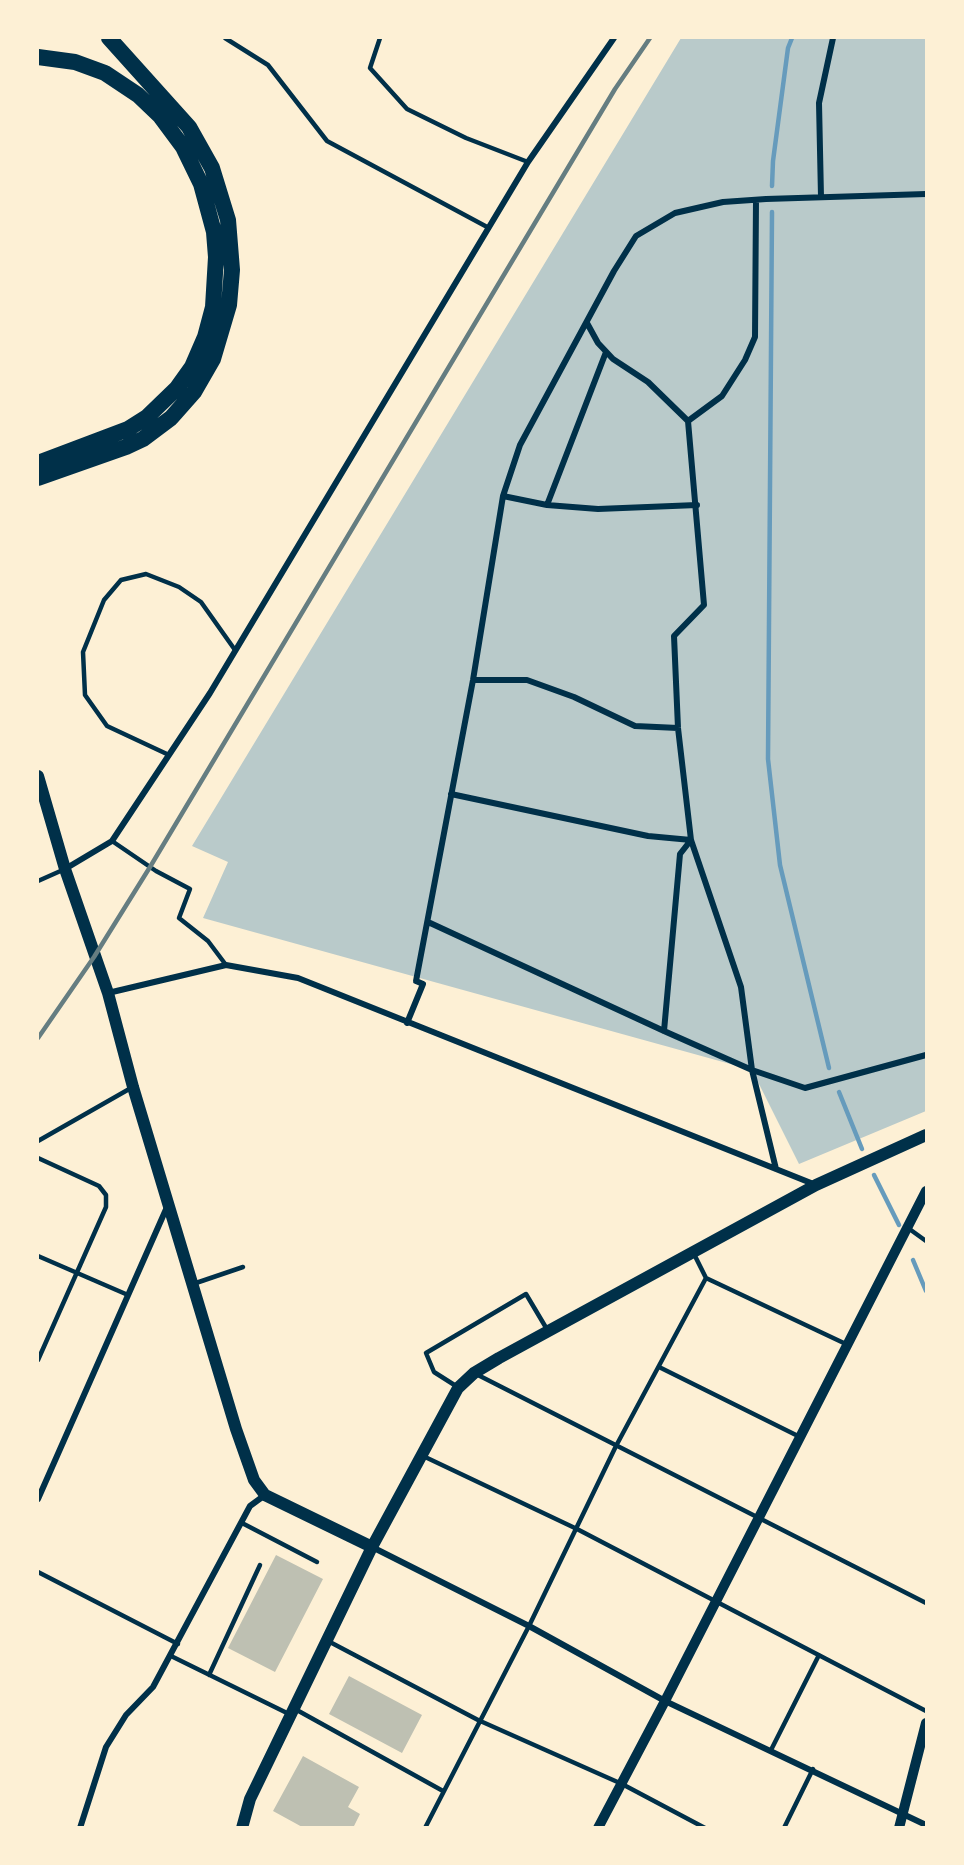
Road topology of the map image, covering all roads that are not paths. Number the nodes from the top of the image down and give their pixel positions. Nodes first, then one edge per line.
1 (109, 38) edge
2 (225, 38) edge
3 (380, 38) edge
4 (614, 38) edge
5 (833, 38) edge
6 (38, 57) edge
7 (528, 162) junction
8 (927, 194) edge
9 (820, 198) junction
10 (756, 200) junction
11 (489, 228) junction
12 (587, 322) junction
13 (606, 351) junction
14 (688, 421) junction
15 (77, 449) junction
16 (38, 450) edge
17 (38, 463) edge
18 (38, 478) edge
19 (503, 496) junction
20 (547, 505) junction
21 (697, 506) junction
22 (235, 650) junction
23 (473, 680) junction
24 (678, 728) junction
25 (169, 755) junction
26 (38, 776) edge
27 (451, 794) junction
28 (38, 799) edge
29 (692, 840) junction
30 (112, 841) junction
31 (65, 869) junction
32 (38, 881) edge
33 (428, 922) junction
34 (226, 965) junction
35 (108, 993) junction
36 (407, 1023) junction
37 (664, 1031) junction
38 (927, 1055) edge
39 (752, 1070) junction
40 (133, 1087) junction
41 (927, 1136) edge
42 (38, 1141) edge
43 (38, 1158) edge
44 (776, 1169) junction
45 (816, 1185) junction
46 (927, 1191) edge
47 (168, 1203) junction
48 (908, 1228) junction
49 (927, 1241) edge
50 (693, 1252) junction
51 (38, 1256) edge
52 (243, 1267) dead end
53 (76, 1274) junction
54 (706, 1278) junction
55 (193, 1284) junction
56 (128, 1295) junction
57 (548, 1331) junction
58 (848, 1345) junction
59 (38, 1360) edge
60 (659, 1367) junction
61 (474, 1373) junction
62 (458, 1388) junction
63 (801, 1437) junction
64 (616, 1446) junction
65 (423, 1455) junction
66 (265, 1495) junction
67 (38, 1499) edge
68 (760, 1517) junction
69 (242, 1523) junction
70 (577, 1529) junction
71 (372, 1547) junction
72 (317, 1562) dead end
73 (260, 1565) dead end
74 (38, 1572) edge
75 (716, 1602) junction
76 (927, 1603) edge
77 (529, 1626) junction
78 (328, 1641) junction
79 (178, 1644) junction
80 (819, 1655) junction
81 (171, 1656) junction
82 (209, 1675) junction
83 (665, 1701) junction
84 (927, 1711) edge
85 (293, 1712) junction
86 (478, 1720) junction
87 (927, 1723) edge
88 (771, 1750) junction
89 (813, 1769) junction
90 (622, 1784) junction
91 (443, 1791) junction
92 (902, 1814) junction
93 (927, 1825) edge
94 (80, 1827) edge
95 (242, 1827) edge
96 (425, 1827) edge
97 (598, 1827) edge
98 (705, 1827) edge
99 (784, 1827) edge
100 (899, 1827) edge

1 - 18 highway
2 - 11 lane
3 - 7 lane
4 - 7 street
5 - 9 street
6 - 15 highway
7 - 11 street
8 - 9 street
9 - 10 street
10 - 12 street
10 - 14 street
11 - 22 street
12 - 13 street
12 - 19 street
13 - 14 street
13 - 20 street
14 - 21 street
15 - 16 highway
15 - 17 highway
19 - 20 street
19 - 23 street
20 - 21 street
21 - 24 street
22 - 25 street
22 - 25 lane
23 - 24 street
23 - 27 street
24 - 29 street
25 - 30 street
26 - 31 main road
27 - 29 street
27 - 33 street
28 - 31 main road
29 - 37 street
29 - 39 street
30 - 31 street
30 - 34 lane
31 - 32 lane
31 - 35 main road
33 - 36 street
33 - 37 street
34 - 35 street
34 - 36 street
35 - 40 main road
36 - 44 street
37 - 39 street
38 - 39 street
39 - 44 street
40 - 42 lane
40 - 47 main road
41 - 45 main road
43 - 53 lane
44 - 45 street
45 - 50 main road
46 - 48 street
47 - 55 main road
47 - 56 street
48 - 49 lane
48 - 58 street
50 - 54 lane
50 - 57 main road
51 - 53 lane
52 - 55 lane
53 - 56 lane
53 - 59 lane
54 - 58 lane
54 - 60 lane
55 - 66 main road
56 - 67 street
57 - 61 main road
57 - 62 lane
58 - 63 street
60 - 63 lane
60 - 64 lane
61 - 62 main road
61 - 64 lane
62 - 65 main road
63 - 68 street
64 - 68 lane
64 - 70 lane
65 - 70 lane
65 - 71 main road
66 - 69 street
66 - 71 main road
68 - 75 street
68 - 76 lane
69 - 72 lane
69 - 79 street
70 - 75 lane
70 - 77 lane
71 - 77 street
71 - 78 main road
73 - 82 lane
74 - 79 lane
75 - 80 lane
75 - 83 street
77 - 83 street
77 - 86 lane
78 - 85 main road
78 - 86 lane
79 - 81 street
80 - 84 lane
80 - 88 lane
81 - 82 lane
81 - 94 street
82 - 85 lane
83 - 88 street
83 - 90 street
85 - 91 lane
85 - 95 main road
86 - 90 lane
86 - 91 lane
87 - 92 street
88 - 89 street
89 - 92 street
89 - 99 lane
90 - 97 street
90 - 98 lane
91 - 96 lane
92 - 93 street
92 - 100 street

